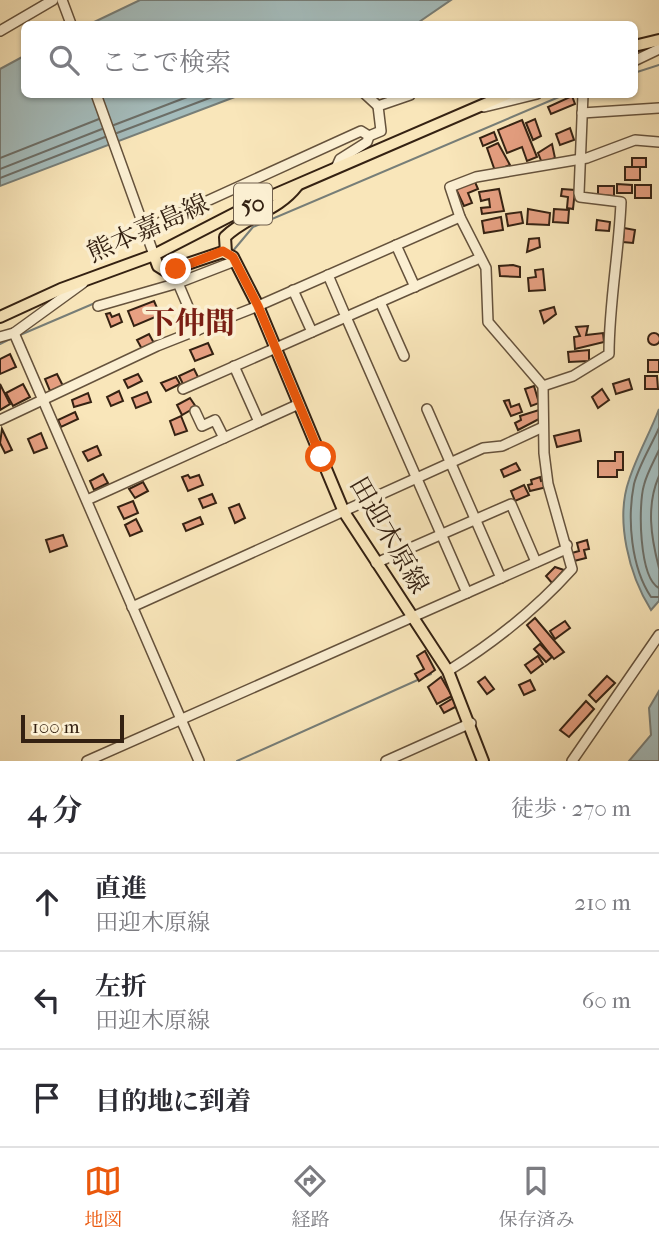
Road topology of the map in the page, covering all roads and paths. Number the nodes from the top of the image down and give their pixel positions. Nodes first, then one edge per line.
1 (53, 0) edge
2 (62, 0) edge
3 (70, 21) edge
4 (0, 31) edge
5 (659, 40) edge
6 (638, 45) edge
7 (659, 49) edge
8 (638, 60) edge
9 (97, 98) edge
10 (369, 98) edge
11 (401, 98) edge
12 (499, 98) edge
13 (519, 98) edge
14 (583, 98) edge
15 (378, 106) junction
16 (478, 107) junction
17 (659, 108) edge
18 (582, 113) junction
19 (369, 136) junction
20 (659, 142) edge
21 (579, 158) junction
22 (336, 168) junction
23 (300, 184) junction
24 (460, 216) junction
25 (150, 227) dead end
26 (396, 245) junction
27 (152, 251) junction
28 (231, 257) junction
29 (480, 258) junction
30 (328, 275) junction
31 (87, 281) junction
32 (178, 283) junction
33 (415, 287) junction
34 (293, 290) junction
35 (380, 302) junction
36 (98, 306) dead end
37 (258, 306) junction
38 (0, 317) edge
39 (346, 317) junction
40 (198, 330) junction
41 (312, 332) junction
42 (14, 333) junction
43 (0, 337) edge
44 (275, 348) junction
45 (404, 356) dead end
46 (234, 366) junction
47 (543, 386) junction
48 (183, 389) dead end
49 (45, 400) junction
50 (299, 404) junction
51 (427, 410) dead end
52 (195, 411) dead end
53 (0, 419) edge
54 (259, 422) junction
55 (543, 427) junction
56 (224, 438) junction
57 (451, 463) junction
58 (417, 478) junction
59 (87, 500) junction
60 (344, 512) junction
61 (475, 519) junction
62 (441, 534) junction
63 (567, 545) junction
64 (536, 562) junction
65 (376, 563) junction
66 (501, 578) junction
67 (467, 593) junction
68 (132, 607) junction
69 (411, 617) junction
70 (659, 635) edge
71 (448, 671) junction
72 (181, 720) junction
73 (471, 723) junction
74 (86, 761) edge
75 (199, 761) edge
76 (386, 761) edge
77 (483, 761) edge
78 (572, 761) edge

1 - 4 street
2 - 3 street
5 - 6 main road
7 - 8 street
9 - 27 street
10 - 15 street
11 - 15 street
12 - 16 main road, 熊本嘉島線 / 50
13 - 16 street
14 - 18 street
15 - 19 street
16 - 22 main road, 熊本嘉島線 / 50
17 - 18 street
18 - 21 street
19 - 22 street
19 - 25 street
20 - 21 street
21 - 24 street
21 - 47 street
22 - 23 main road, 熊本嘉島線 / 50
23 - 27 main road, 熊本嘉島線 / 50
23 - 28 main road
24 - 26 street
24 - 29 street
26 - 30 street
26 - 33 street
27 - 28 main road
27 - 31 main road, 熊本嘉島線 / 50
28 - 32 street
28 - 37 main road, 田迎木原線
29 - 33 street
29 - 47 street
30 - 34 street
30 - 39 street
31 - 38 main road, 熊本嘉島線 / 50
31 - 42 street
32 - 36 street
32 - 40 street
33 - 35 street
34 - 37 street
34 - 41 street
35 - 39 street
35 - 45 street
37 - 40 street
37 - 44 main road, 田迎木原線
39 - 41 street
39 - 58 street
40 - 49 street
41 - 44 street
42 - 43 street
42 - 49 street
44 - 46 street
44 - 50 main road, 田迎木原線
46 - 48 street
46 - 54 street
47 - 55 street
49 - 53 street
49 - 59 street
50 - 54 street
50 - 60 main road, 田迎木原線
51 - 57 street
52 - 56 street
54 - 56 street
55 - 57 street
55 - 63 street
56 - 59 street
57 - 58 street
57 - 61 street
58 - 60 street
58 - 62 street
59 - 68 street
60 - 65 main road, 田迎木原線
60 - 68 street
61 - 62 street
61 - 64 street
61 - 66 street
62 - 65 street
62 - 67 street
63 - 64 street
63 - 71 street
64 - 66 street
65 - 69 main road, 田迎木原線
66 - 67 street
67 - 69 street
68 - 72 street
69 - 71 main road, 田迎木原線
69 - 72 street
70 - 78 street
71 - 73 main road, 田迎木原線
72 - 74 street
72 - 75 street
73 - 76 street
73 - 77 main road, 田迎木原線

